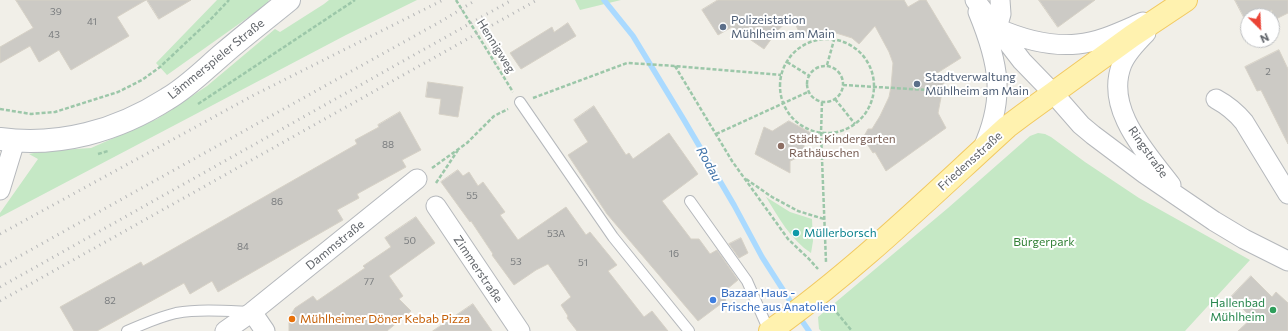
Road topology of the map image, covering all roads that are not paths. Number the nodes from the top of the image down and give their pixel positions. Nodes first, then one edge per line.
1 (289, 0) edge
2 (974, 0) edge
3 (1000, 0) edge
4 (1183, 2) edge
5 (997, 28) junction
6 (1053, 93) junction
7 (1216, 99) dead end
8 (520, 102) road end
9 (7, 140) edge
10 (982, 150) junction
11 (417, 179) road end
12 (0, 190) edge
13 (1288, 194) edge
14 (1184, 200) junction
15 (690, 201) dead end
16 (436, 206) road end
17 (1288, 261) edge
18 (252, 312) junction
19 (774, 328) edge
20 (127, 331) edge
21 (225, 331) edge
22 (265, 331) edge
23 (520, 331) edge
24 (689, 331) edge

1 - 9 main road, Lämmerspieler Straße
2 - 5 street, Ringstraße
2 - 10 street
3 - 5 street
4 - 5 street
4 - 6 main road, Friedensstraße
4 - 14 street, Ringstraße
5 - 6 street, Ringstraße
6 - 10 main road, Friedensstraße
6 - 14 street, Ringstraße
7 - 13 street
8 - 24 lane
9 - 12 street
10 - 19 main road, Friedensstraße
11 - 18 street, Dammstraße
14 - 17 street, Ringstraße
15 - 19 lane
16 - 23 street, Zimmerstraße
18 - 20 lane
18 - 21 street, Dammstraße
18 - 22 street

